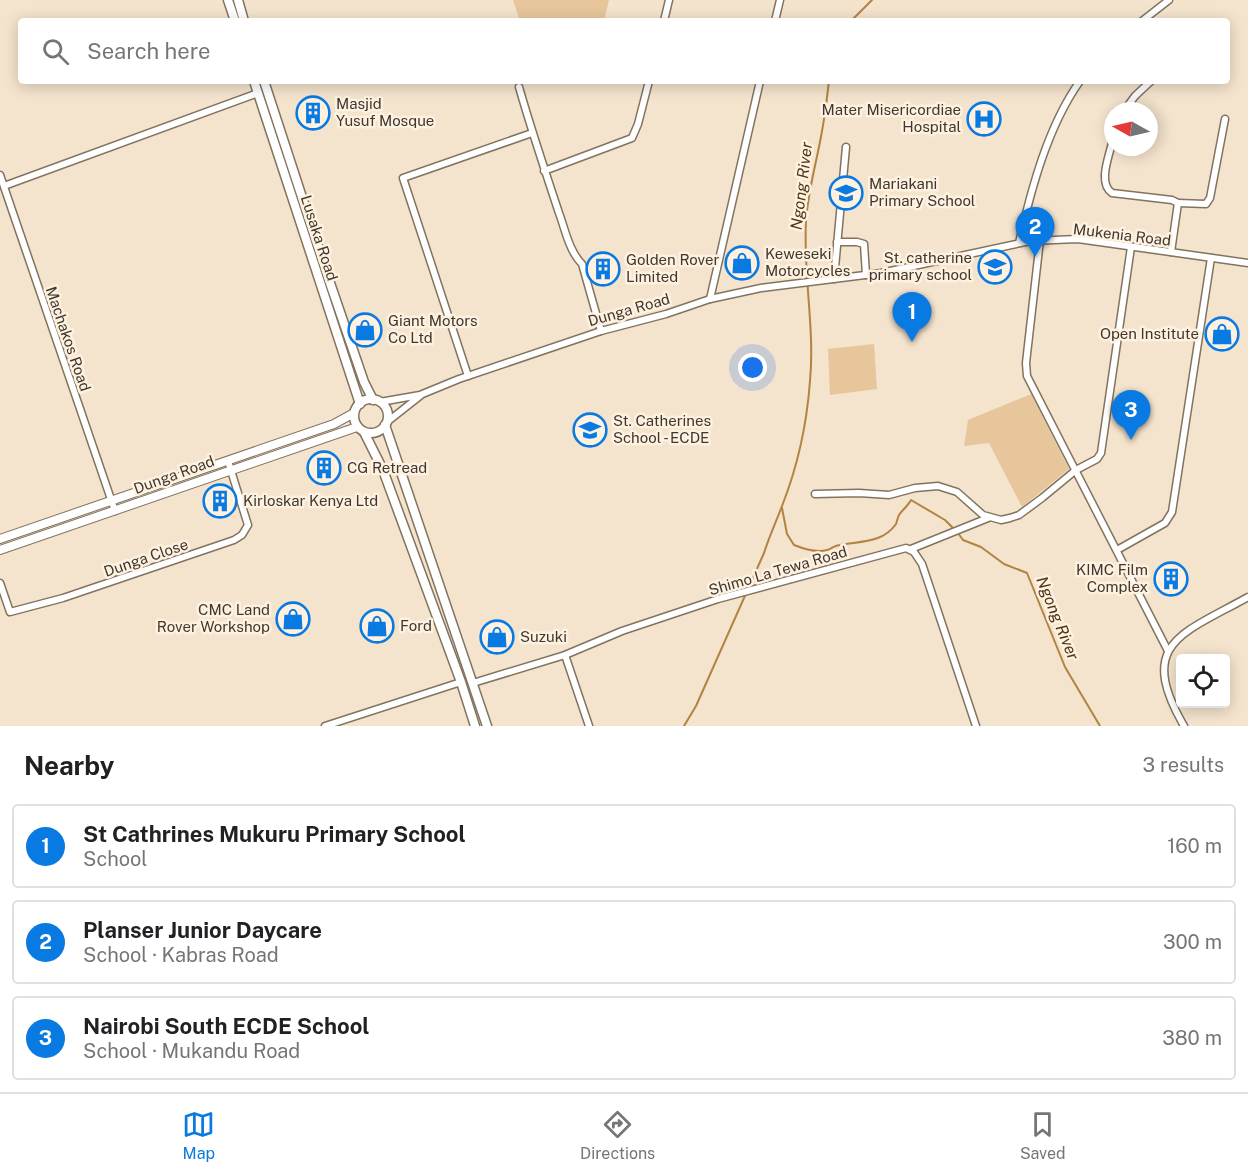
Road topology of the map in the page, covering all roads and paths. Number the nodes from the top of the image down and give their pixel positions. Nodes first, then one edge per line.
1 (228, 0) edge
2 (238, 0) edge
3 (669, 0) edge
4 (780, 0) edge
5 (1169, 0) edge
6 (234, 18) edge
7 (243, 18) edge
8 (665, 18) edge
9 (776, 18) edge
10 (1146, 18) edge
11 (255, 84) edge
12 (265, 84) edge
13 (648, 84) edge
14 (759, 84) edge
15 (1078, 84) edge
16 (1148, 84) edge
17 (519, 87) dead end
18 (258, 93) junction
19 (1131, 102) edge
20 (1225, 119) dead end
21 (532, 133) junction
22 (846, 147) dead end
23 (1110, 156) edge
24 (544, 171) junction
25 (0, 175) edge
26 (4, 186) junction
27 (1178, 203) junction
28 (1040, 240) junction
29 (837, 242) junction
30 (1019, 243) junction
31 (1131, 247) junction
32 (1171, 252) junction
33 (1211, 258) junction
34 (1248, 263) edge
35 (866, 275) junction
36 (834, 279) junction
37 (710, 299) junction
38 (601, 331) junction
39 (468, 376) junction
40 (420, 395) junction
41 (376, 401) junction
42 (360, 404) junction
43 (354, 413) junction
44 (386, 424) junction
45 (361, 429) junction
46 (229, 465) junction
47 (1076, 470) junction
48 (815, 495) dead end
49 (112, 501) junction
50 (115, 511) junction
51 (989, 517) junction
52 (0, 539) edge
53 (911, 549) junction
54 (0, 550) edge
55 (1117, 550) junction
56 (0, 583) edge
57 (1248, 589) edge
58 (1247, 597) edge
59 (1168, 651) junction
60 (565, 655) junction
61 (461, 682) junction
62 (473, 683) junction
63 (356, 717) junction
64 (325, 726) edge
65 (360, 726) edge
66 (475, 726) edge
67 (487, 726) edge
68 (589, 726) edge
69 (976, 726) edge
70 (1184, 726) edge

1 - 6 main road
2 - 7 main road
3 - 8 street
4 - 9 street
5 - 10 street
11 - 18 main road, Lusaka Road
12 - 41 main road, Lusaka Road
13 - 24 street
14 - 37 street
15 - 30 street
16 - 19 street
17 - 21 street
18 - 26 street
18 - 42 main road, Lusaka Road
20 - 27 street
21 - 24 street
21 - 39 street
22 - 29 street
23 - 27 street
24 - 38 street
25 - 26 street, Machakos Road
26 - 49 street, Machakos Road
27 - 32 street
28 - 30 street, Mukenia Road
28 - 31 street, Mukenia Road
28 - 47 street
29 - 35 street
29 - 36 street
30 - 35 street, Mukenia Road
31 - 32 street, Mukenia Road
31 - 47 street, Shimo La Tewa Road
32 - 33 street, Mukenia Road
33 - 34 street, Mukenia Road
33 - 55 street
35 - 36 street, Mukenia Road
36 - 37 street, Mukenia Road
37 - 38 street, Dunga Road
38 - 39 street, Dunga Road
39 - 40 street, Dunga Road
40 - 41 street, Dunga Road
40 - 44 street, Dunga Road
41 - 42 main road
41 - 44 main road
42 - 43 main road
43 - 45 main road
43 - 46 street, Dunga Road
44 - 45 main road
44 - 62 main road
45 - 46 street, Dunga Road
45 - 61 main road
46 - 49 street, Dunga Road
46 - 50 street, Dunga Road
46 - 56 street, Dunga Close
47 - 51 street, Shimo La Tewa Road
47 - 55 street
48 - 51 street
49 - 50 street, Machakos Road
49 - 52 street, Dunga Road
50 - 54 street, Dunga Road
51 - 53 street, Shimo La Tewa Road
53 - 60 street, Shimo La Tewa Road
53 - 69 street
55 - 59 street
57 - 58 street
58 - 59 street
59 - 70 street
60 - 62 street, Shimo La Tewa Road
60 - 68 street
61 - 63 street
61 - 66 main road
62 - 67 main road
63 - 64 street
63 - 65 street

